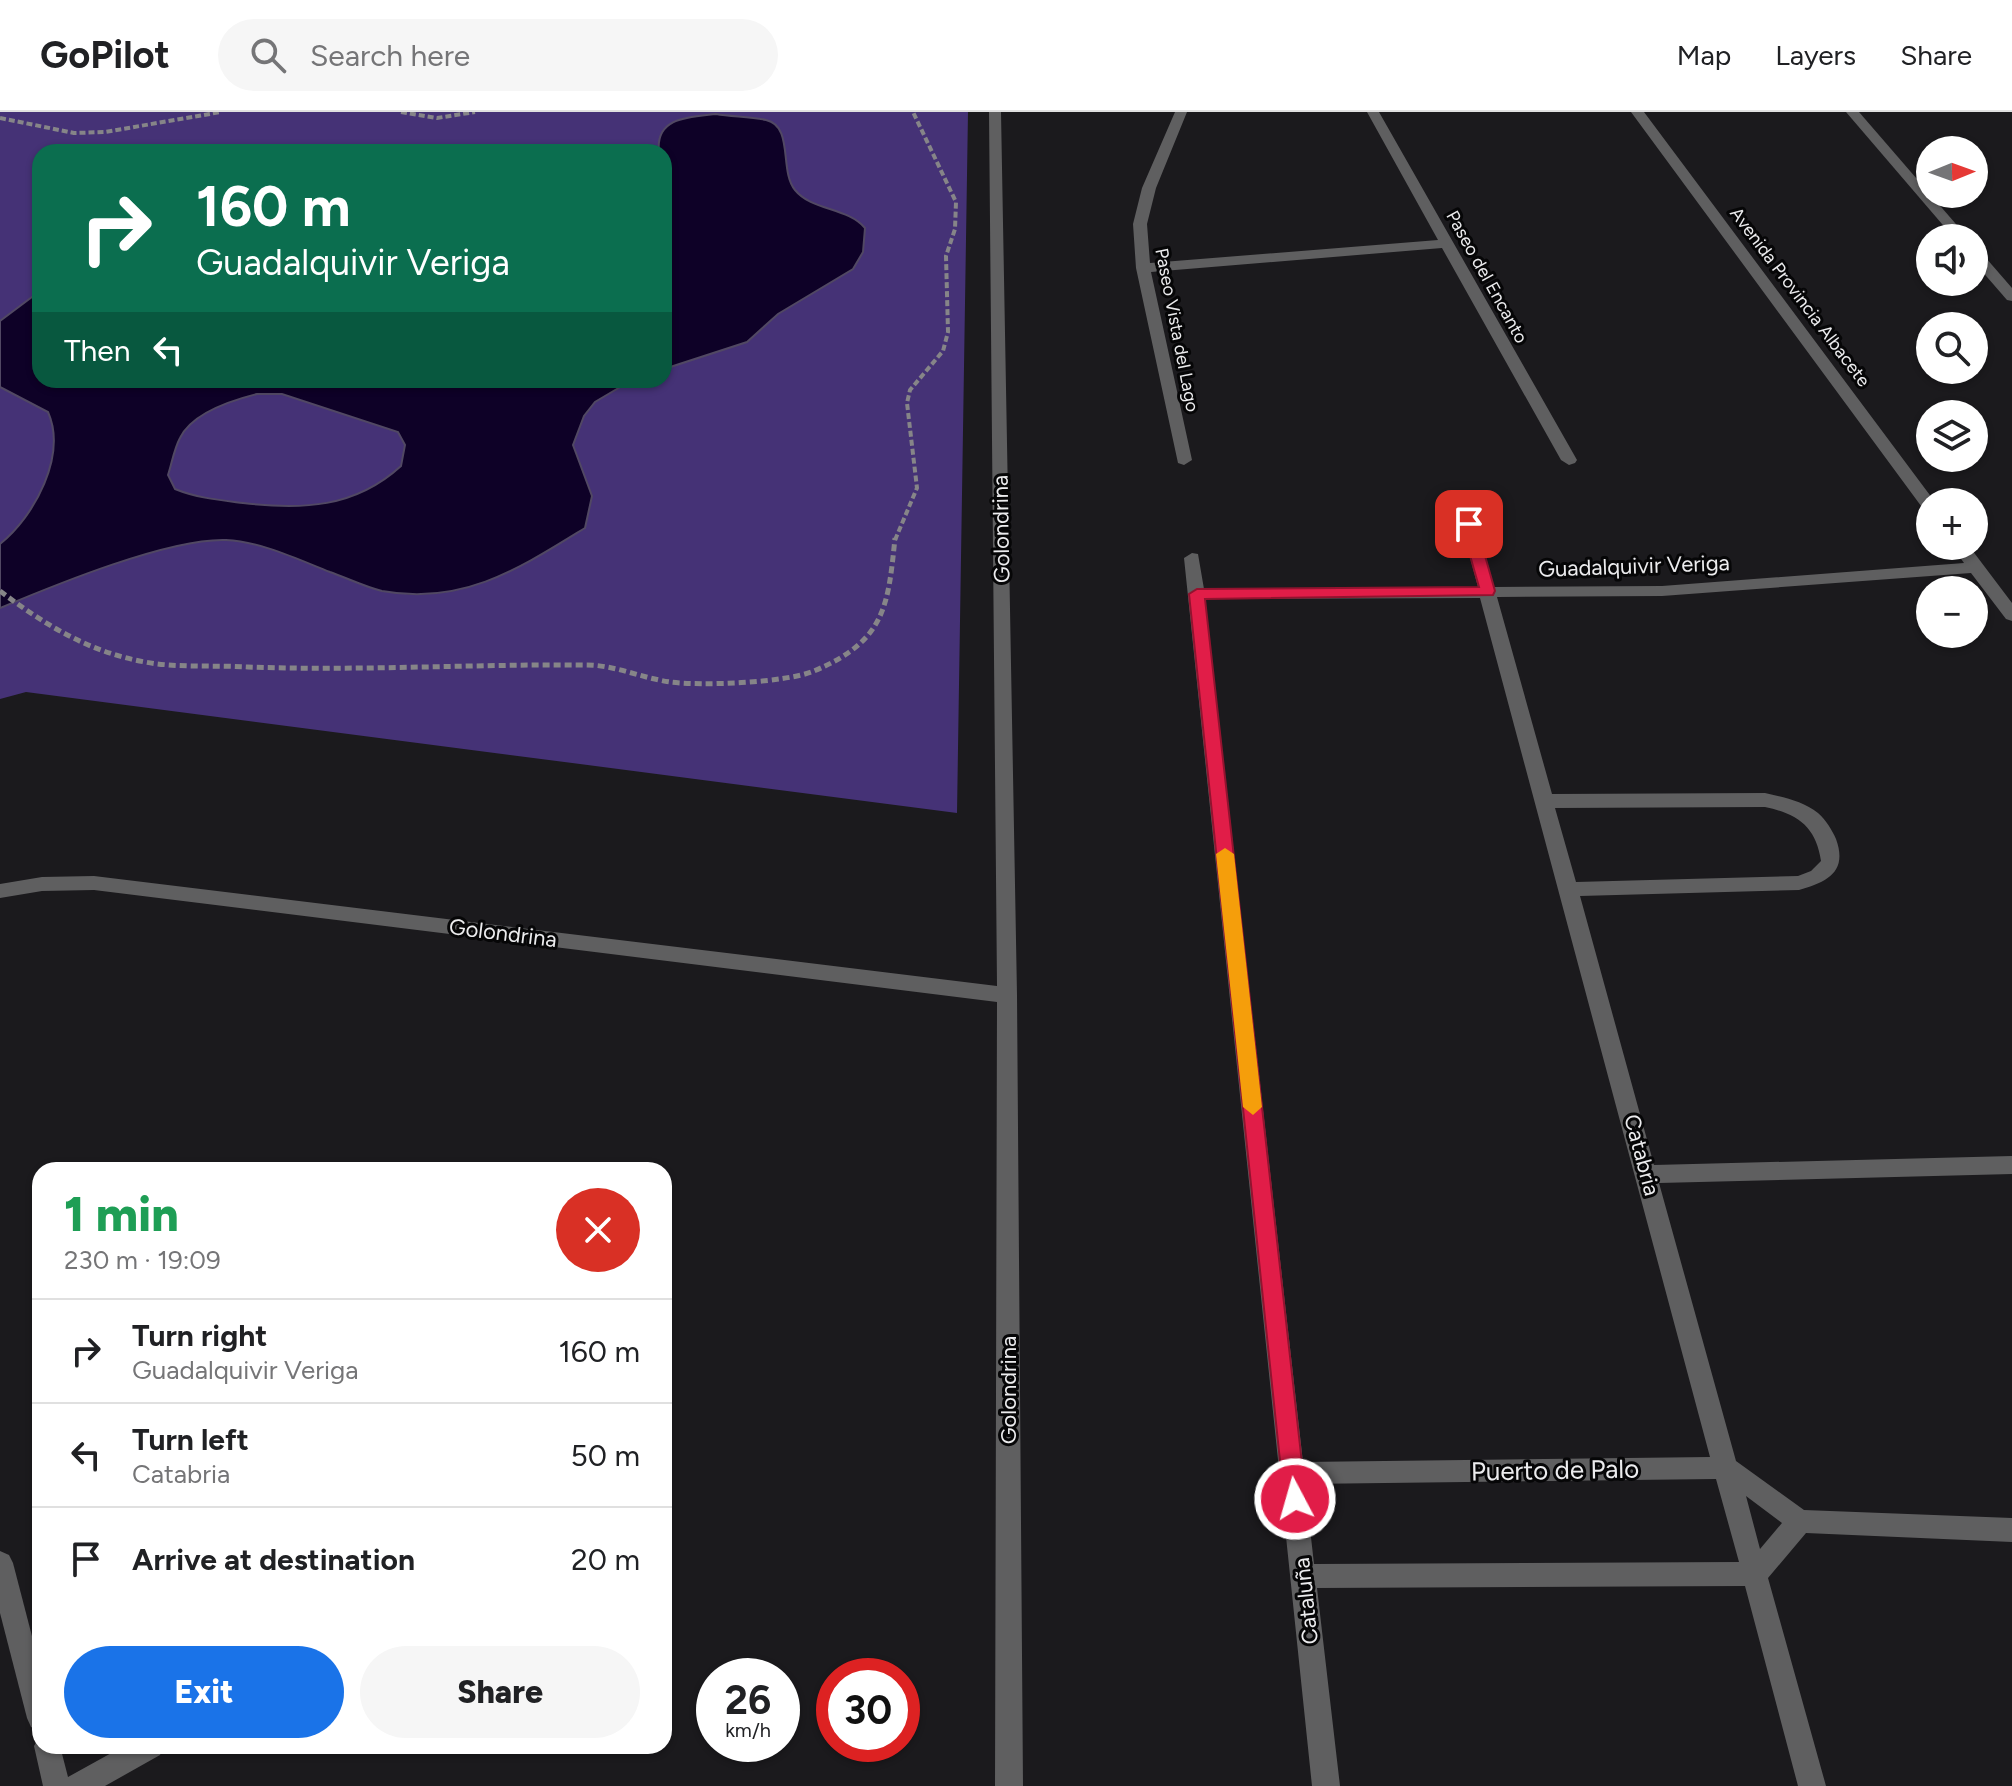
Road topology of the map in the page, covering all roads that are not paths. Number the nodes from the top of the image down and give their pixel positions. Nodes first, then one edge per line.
1 (995, 112) edge
2 (1373, 112) edge
3 (1637, 112) edge
4 (1852, 112) edge
5 (1177, 114) edge
6 (1949, 224) edge
7 (1447, 243) junction
8 (1143, 268) junction
9 (1988, 269) edge
10 (2012, 297) edge
11 (1184, 460) dead end
12 (1569, 460) dead end
13 (1917, 488) edge
14 (1469, 524) dead end
15 (1192, 558) dead end
16 (1970, 560) edge
17 (1975, 567) junction
18 (1488, 591) junction
19 (1197, 594) junction
20 (2012, 615) edge
21 (1547, 801) junction
22 (1571, 889) junction
23 (0, 891) edge
24 (1007, 995) junction
25 (2012, 1165) edge
26 (1647, 1174) junction
27 (1726, 1468) junction
28 (1292, 1473) junction
29 (1800, 1521) junction
30 (2012, 1530) edge
31 (0, 1563) edge
32 (1755, 1574) junction
33 (1303, 1576) junction
34 (32, 1687) edge
35 (49, 1754) edge
36 (136, 1754) edge
37 (57, 1786) edge
38 (78, 1786) edge
39 (1009, 1786) edge
40 (1326, 1786) edge
41 (1812, 1786) edge

1 - 24 street, Golondrina
2 - 7 street, Paseo del Encanto
3 - 13 street, Avenida Provincia Albacete
4 - 6 street
5 - 8 street, Paseo Vista del Lago
7 - 8 street
7 - 12 street, Paseo del Encanto
8 - 11 street, Paseo Vista del Lago
9 - 10 street
14 - 18 street, Catabria
15 - 19 street, Cataluña
16 - 17 street
17 - 18 street, Guadalquivir Veriga
17 - 20 street
18 - 19 street, Guadalquivir Veriga
18 - 21 street, Catabria
19 - 28 street, Cataluña
21 - 22 street, Catabria
21 - 22 street
22 - 26 street, Catabria
23 - 24 street, Golondrina
24 - 39 street, Golondrina
25 - 26 street
26 - 27 street, Catabria
27 - 28 street, Puerto de Palo
27 - 29 street
27 - 32 street, Catabria
28 - 33 street, Cataluña
29 - 30 street
29 - 32 street
31 - 34 street
32 - 33 street
32 - 41 street, Catabria
33 - 40 street, Cataluña
35 - 37 street
36 - 38 street

